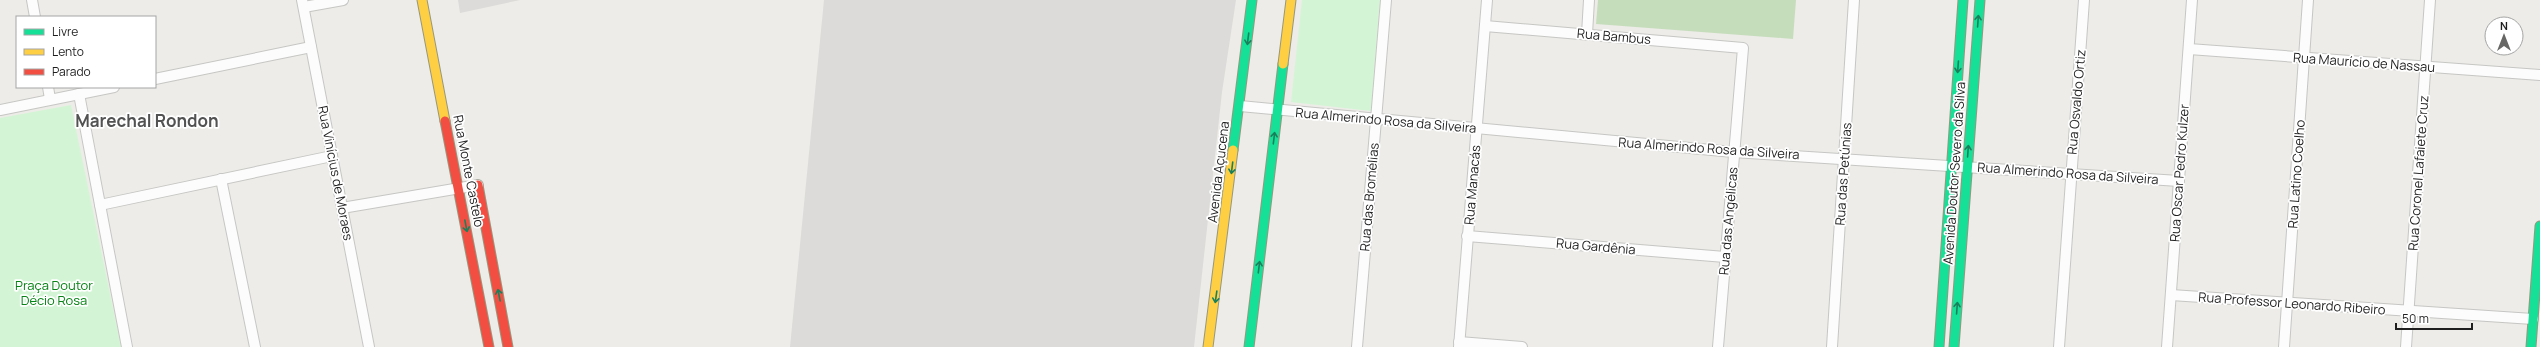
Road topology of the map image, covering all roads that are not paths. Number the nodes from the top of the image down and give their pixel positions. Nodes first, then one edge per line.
1 (32, 0) edge
2 (343, 0) edge
3 (422, 0) edge
4 (1252, 0) edge
5 (1292, 0) edge
6 (1386, 0) edge
7 (1487, 0) edge
8 (1589, 0) edge
9 (1854, 0) edge
10 (1963, 0) edge
11 (1980, 0) edge
12 (2084, 0) edge
13 (2192, 0) edge
14 (2308, 0) edge
15 (2430, 0) edge
16 (303, 4) edge
17 (35, 16) edge
18 (1485, 26) junction
19 (1587, 34) junction
20 (311, 47) junction
21 (1743, 48) joint
22 (2188, 49) junction
23 (2304, 58) junction
24 (2426, 67) junction
25 (2540, 75) edge
26 (156, 78) edge
27 (48, 88) edge
28 (109, 88) edge
29 (79, 94) junction
30 (50, 99) junction
31 (1240, 106) junction
32 (0, 110) edge
33 (1278, 110) junction
34 (1375, 120) junction
35 (1477, 129) junction
36 (1733, 152) junction
37 (332, 156) junction
38 (1844, 158) junction
39 (1951, 165) junction
40 (1967, 166) junction
41 (2070, 174) junction
42 (221, 179) junction
43 (2178, 181) junction
44 (478, 185) joint
45 (459, 188) junction
46 (100, 204) junction
47 (342, 208) junction
48 (2540, 226) edge
49 (1467, 236) junction
50 (1725, 257) junction
51 (2171, 295) junction
52 (2287, 303) junction
53 (2408, 311) junction
54 (2533, 319) junction
55 (1459, 344) edge
56 (127, 347) edge
57 (255, 347) edge
58 (369, 347) edge
59 (489, 347) edge
60 (508, 347) edge
61 (1208, 347) edge
62 (1249, 347) edge
63 (1357, 347) edge
64 (1522, 347) edge
65 (1718, 347) edge
66 (1832, 347) edge
67 (1939, 347) edge
68 (1954, 347) edge
69 (2059, 347) edge
70 (2167, 347) edge
71 (2284, 347) edge
72 (2406, 347) edge
73 (2531, 347) edge

1 - 17 street
2 - 16 street
3 - 45 main road, Rua Monte Castelo
4 -> 31 main road, Avenida Açucena
5 - 33 main road
6 - 34 street, Rua das Bromélias
7 - 18 street, Rua Manacás
8 - 19 street
9 - 38 street, Rua das Petúnias
10 -> 39 main road, Avenida Doutor Severo da Silva
40 -> 11 main road, Avenida Doutor Severo da Silva
12 - 41 street, Rua Osvaldo Ortiz
13 - 22 street, Rua Oscar Pedro Kulzer
14 - 23 street, Rua Latino Coelho
15 - 24 street, Rua Coronel Lafaiete Cruz
16 - 20 street, Rua Vinícius de Moraes
18 - 19 street, Rua Bambus
18 - 35 street, Rua Manacás
19 - 21 street, Rua Bambus
20 - 26 street
20 - 37 street, Rua Vinícius de Moraes
21 - 36 street, Rua das Angélicas
22 - 23 street, Rua Maurício de Nassau
22 - 43 street, Rua Oscar Pedro Kulzer
23 - 24 street, Rua Maurício de Nassau
23 - 52 street, Rua Latino Coelho
24 - 25 street, Rua Maurício de Nassau
24 - 53 street, Rua Coronel Lafaiete Cruz
27 - 30 street
28 - 29 street
29 - 30 street
29 - 46 street
30 - 32 street
31 - 33 street, Rua Almerindo Rosa da Silveira
31 -> 61 main road, Avenida Açucena
33 - 34 street, Rua Almerindo Rosa da Silveira
62 -> 33 main road
34 - 35 street, Rua Almerindo Rosa da Silveira
34 - 63 street, Rua das Bromélias
35 - 36 street, Rua Almerindo Rosa da Silveira
35 - 49 street, Rua Manacás
36 - 38 street, Rua Almerindo Rosa da Silveira
36 - 50 street, Rua das Angélicas
37 - 42 street
37 - 47 street, Rua Vinícius de Moraes
38 - 39 street, Rua Almerindo Rosa da Silveira
38 - 66 street, Rua das Petúnias
39 - 40 street, Rua Almerindo Rosa da Silveira
39 - 67 main road, Avenida Doutor Severo da Silva
40 - 41 street, Rua Almerindo Rosa da Silveira
68 -> 40 main road, Avenida Doutor Severo da Silva
41 - 43 street, Rua Almerindo Rosa da Silveira
41 - 69 street, Rua Osvaldo Ortiz
42 - 46 street
42 - 57 street
43 - 51 street, Rua Oscar Pedro Kulzer
44 - 45 street
60 -> 44 main road, Rua Monte Castelo
45 - 47 street
45 -> 59 main road, Rua Monte Castelo
46 - 56 street
47 - 58 street, Rua Vinícius de Moraes
48 - 54 main road
49 - 50 street, Rua Gardênia
49 - 55 street, Rua Manacás
50 - 65 street, Rua das Angélicas
51 - 52 street, Rua Professor Leonardo Ribeiro
51 - 70 street, Rua Oscar Pedro Kulzer
52 - 53 street, Rua Professor Leonardo Ribeiro
52 - 71 street, Rua Latino Coelho
53 - 54 street, Rua Professor Leonardo Ribeiro
53 - 72 street, Rua Coronel Lafaiete Cruz
54 - 73 main road
55 - 64 street

